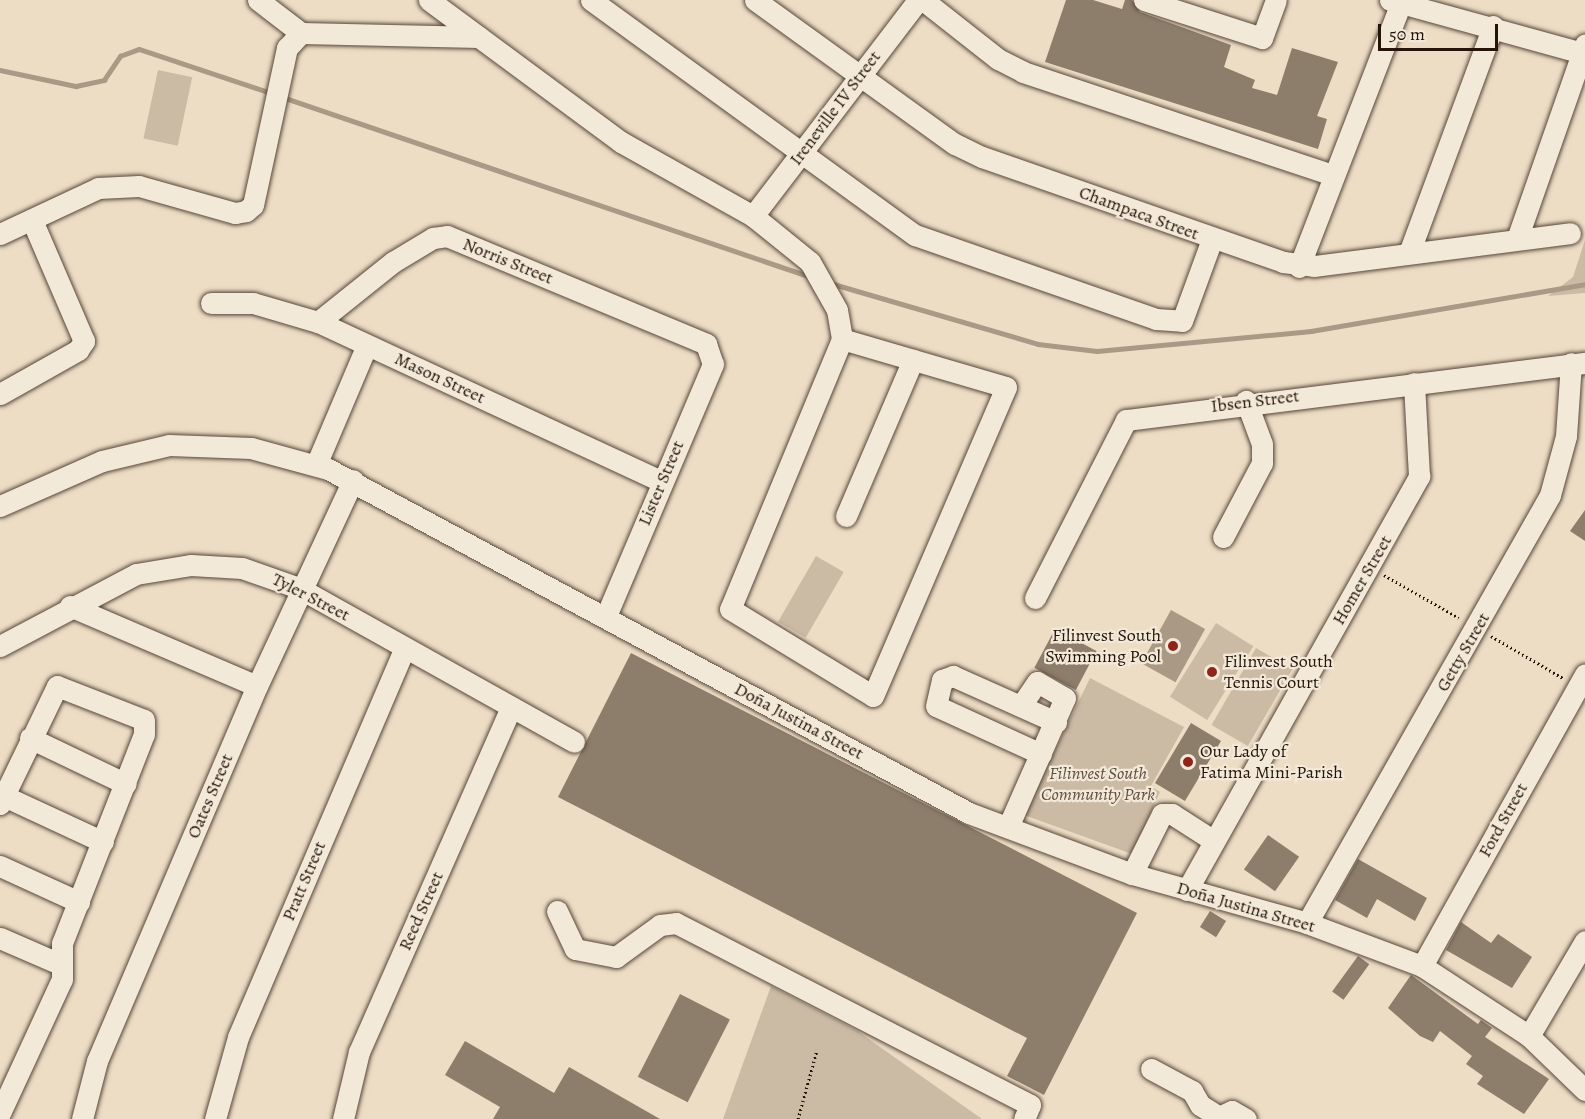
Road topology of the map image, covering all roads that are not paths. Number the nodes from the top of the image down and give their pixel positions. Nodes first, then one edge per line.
1 (258, 0) edge
2 (429, 0) edge
3 (591, 0) edge
4 (754, 0) edge
5 (918, 0) edge
6 (923, 0) edge
7 (1144, 0) edge
8 (1276, 0) edge
9 (1395, 1) edge
10 (1190, 7) edge
11 (1493, 26) junction
12 (301, 33) junction
13 (479, 37) junction
14 (1584, 49) edge
15 (859, 75) junction
16 (801, 153) junction
17 (1332, 176) junction
18 (753, 216) junction
19 (32, 220) junction
20 (1570, 233) dead end
21 (0, 234) edge
22 (1517, 238) junction
23 (1212, 239) junction
24 (1409, 253) junction
25 (1299, 267) junction
26 (211, 303) dead end
27 (318, 322) junction
28 (842, 339) junction
29 (367, 345) junction
30 (711, 350) joint
31 (913, 360) junction
32 (1578, 363) edge
33 (1414, 383) junction
34 (0, 394) edge
35 (1246, 401) junction
36 (316, 465) junction
37 (353, 480) junction
38 (661, 481) junction
39 (0, 506) edge
40 (846, 516) dead end
41 (1223, 537) dead end
42 (299, 588) junction
43 (1035, 598) dead end
44 (70, 606) junction
45 (606, 616) junction
46 (0, 646) edge
47 (405, 648) junction
48 (1585, 674) edge
49 (257, 686) junction
50 (1021, 706) junction
51 (511, 707) junction
52 (1056, 722) junction
53 (30, 738) junction
54 (574, 742) dead end
55 (1041, 754) junction
56 (126, 784) junction
57 (2, 800) edge
58 (1008, 827) junction
59 (1214, 841) junction
60 (103, 842) junction
61 (0, 866) edge
62 (1132, 874) junction
63 (1186, 890) junction
64 (79, 902) junction
65 (557, 911) dead end
66 (1307, 923) junction
67 (1585, 941) edge
68 (1, 943) edge
69 (60, 964) junction
70 (1422, 966) junction
71 (1529, 1036) junction
72 (1151, 1069) dead end
73 (1585, 1090) edge
74 (0, 1113) edge
75 (82, 1119) edge
76 (215, 1119) edge
77 (343, 1119) edge
78 (1024, 1119) edge
79 (1246, 1119) edge

1 - 12 street
2 - 13 street
3 - 16 street
4 - 15 street, Champaca Street
5 - 15 street, Ireneville IV Street
6 - 17 street
7 - 10 street
8 - 10 street
9 - 11 street
9 - 17 street
11 - 14 street
11 - 24 street
12 - 13 street
12 - 19 street
13 - 18 street
14 - 22 street
15 - 16 street, Ireneville IV Street
15 - 23 street, Champaca Street
16 - 18 street, Ireneville IV Street
16 - 23 street
17 - 25 street
18 - 28 street
19 - 21 street
19 - 34 street
20 - 22 street, Champaca Street
22 - 24 street, Champaca Street
23 - 25 street, Champaca Street
24 - 25 street, Champaca Street
26 - 27 street, Mason Street
27 - 29 street, Mason Street
27 - 30 street, Norris Street
28 - 31 street
28 - 31 street
29 - 36 street
29 - 38 street, Mason Street
30 - 38 street, Lister Street
31 - 40 street
32 - 33 street, Ibsen Street
32 - 66 street, Getty Street
33 - 35 street, Ibsen Street
33 - 59 street, Homer Street
35 - 41 street
35 - 43 street, Ibsen Street
36 - 37 street, Doña Justina Street
36 - 39 street, Doña Justina Street
37 - 42 street, Oates Street
37 - 45 street, Doña Justina Street
38 - 45 street, Lister Street
42 - 44 street, Tyler Street
42 - 47 street, Tyler Street
42 - 49 street, Oates Street
44 - 46 street, Tyler Street
44 - 49 street
45 - 58 street, Doña Justina Street
47 - 51 street, Tyler Street
47 - 76 street, Pratt Street
48 - 70 street, Ford Street
49 - 75 street, Oates Street
50 - 52 street
50 - 52 street
50 - 55 street
51 - 54 street, Tyler Street
51 - 77 street, Reed Street
52 - 55 street
53 - 56 street
53 - 56 street
53 - 57 street
55 - 58 street
56 - 60 street
57 - 60 street
58 - 62 street, Doña Justina Street
59 - 62 street
59 - 63 street, Homer Street
60 - 64 street
61 - 64 street
62 - 63 street, Doña Justina Street
63 - 66 street, Doña Justina Street
64 - 69 street
65 - 78 street
66 - 70 street, Doña Justina Street
67 - 71 street
68 - 69 street
69 - 74 street
70 - 71 street, Doña Justina Street
71 - 73 street, Doña Justina Street
72 - 79 street

